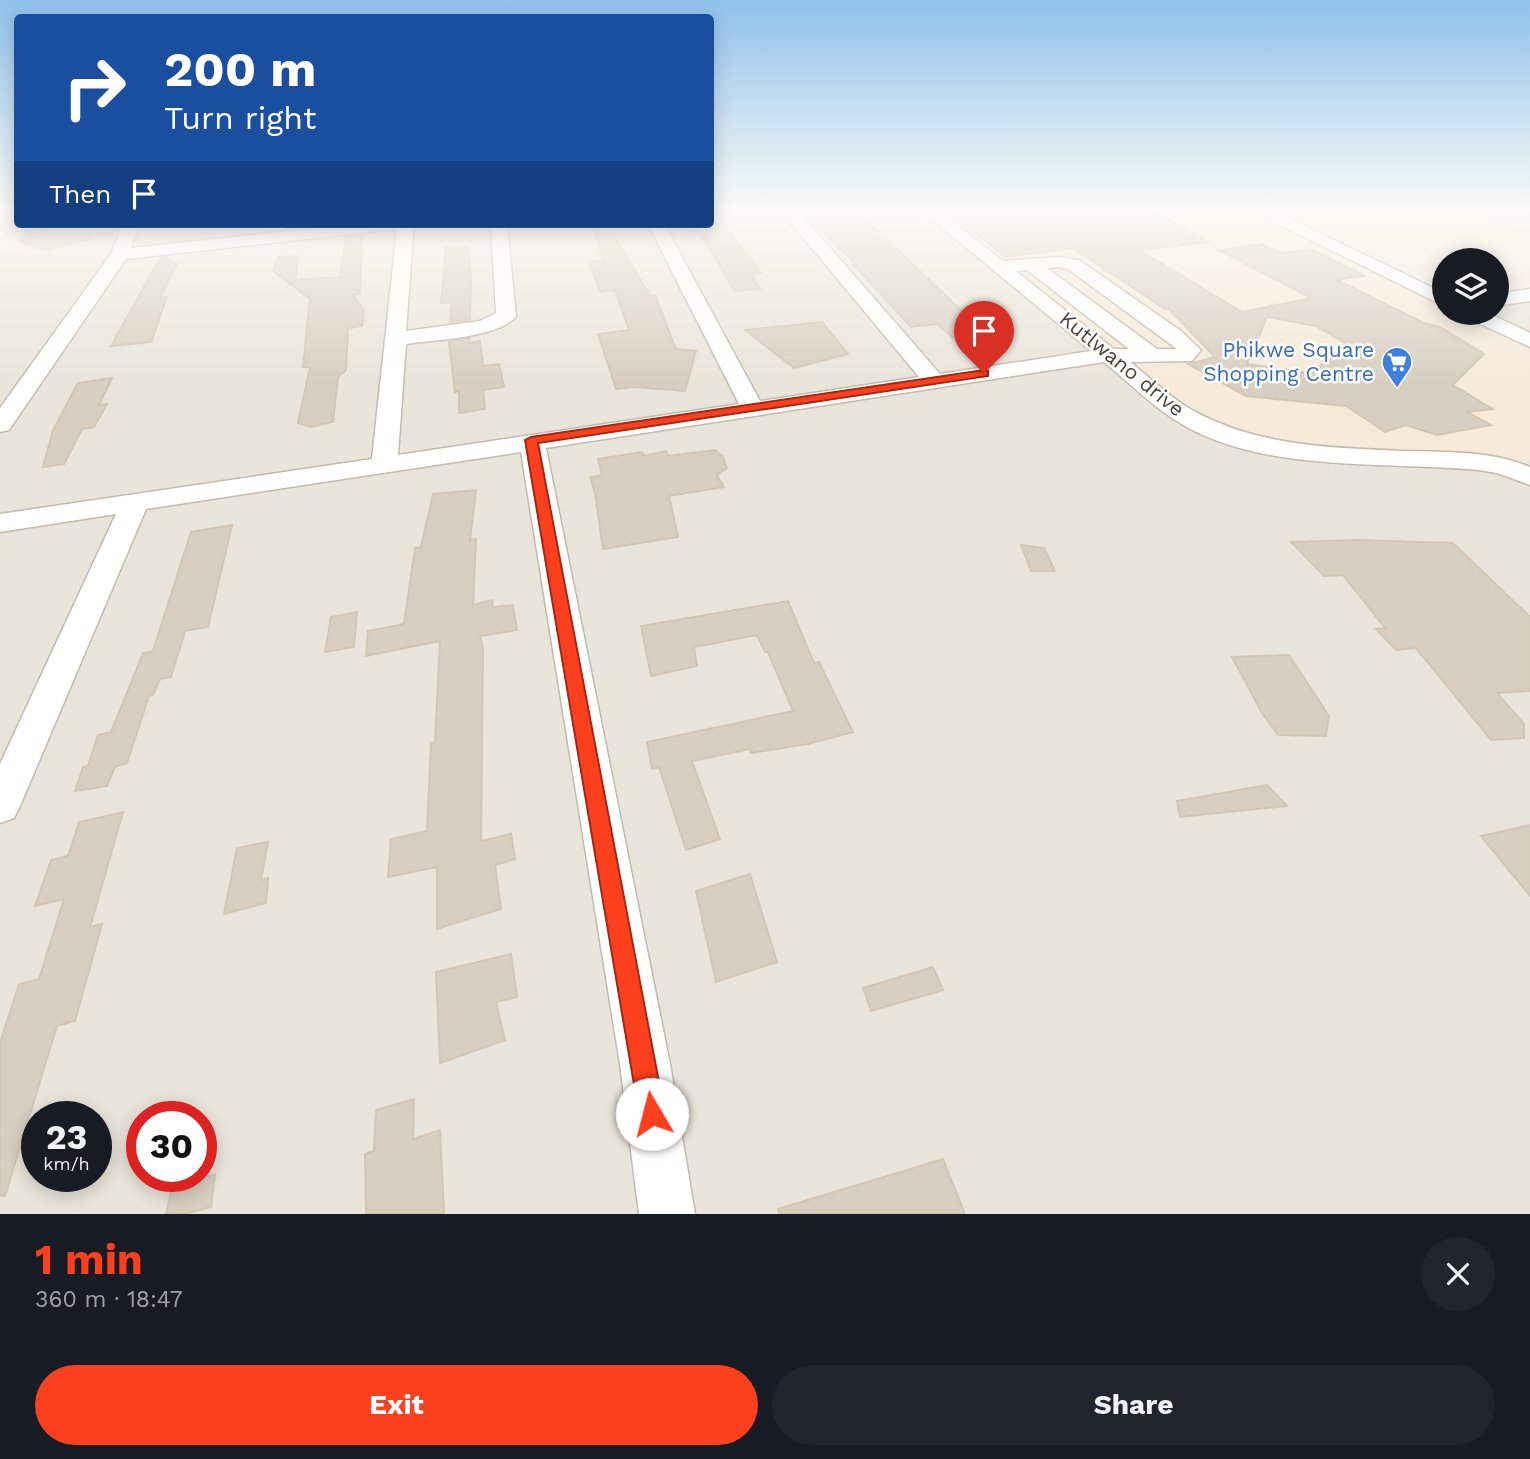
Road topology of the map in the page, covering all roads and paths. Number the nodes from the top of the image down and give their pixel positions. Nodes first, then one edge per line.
1 (110, 268) edge
2 (402, 268) edge
3 (502, 268) edge
4 (679, 268) edge
5 (837, 268) edge
6 (1001, 268) edge
7 (1035, 268) edge
8 (1078, 268) edge
9 (1377, 268) edge
10 (1432, 294) edge
11 (1530, 295) edge
12 (1509, 298) edge
13 (1497, 325) edge
14 (395, 339) junction
15 (1530, 341) edge
16 (1110, 355) junction
17 (1152, 355) junction
18 (934, 381) junction
19 (751, 407) junction
20 (0, 425) edge
21 (531, 440) junction
22 (1530, 449) edge
23 (384, 464) junction
24 (1520, 472) edge
25 (135, 502) junction
26 (0, 523) edge
27 (0, 806) edge
28 (667, 1214) edge

1 - 20 street
2 - 14 street
3 - 14 street
4 - 19 street
5 - 18 street
6 - 16 street, Kutlwano drive
7 - 17 street
8 - 17 street
9 - 10 street
11 - 12 street
13 - 15 street
14 - 23 street
16 - 17 street
16 - 18 street
16 - 24 street, Kutlwano drive
18 - 19 street
19 - 21 street
21 - 23 street
21 - 28 street
22 - 24 street
23 - 25 street
25 - 26 street
25 - 27 street

